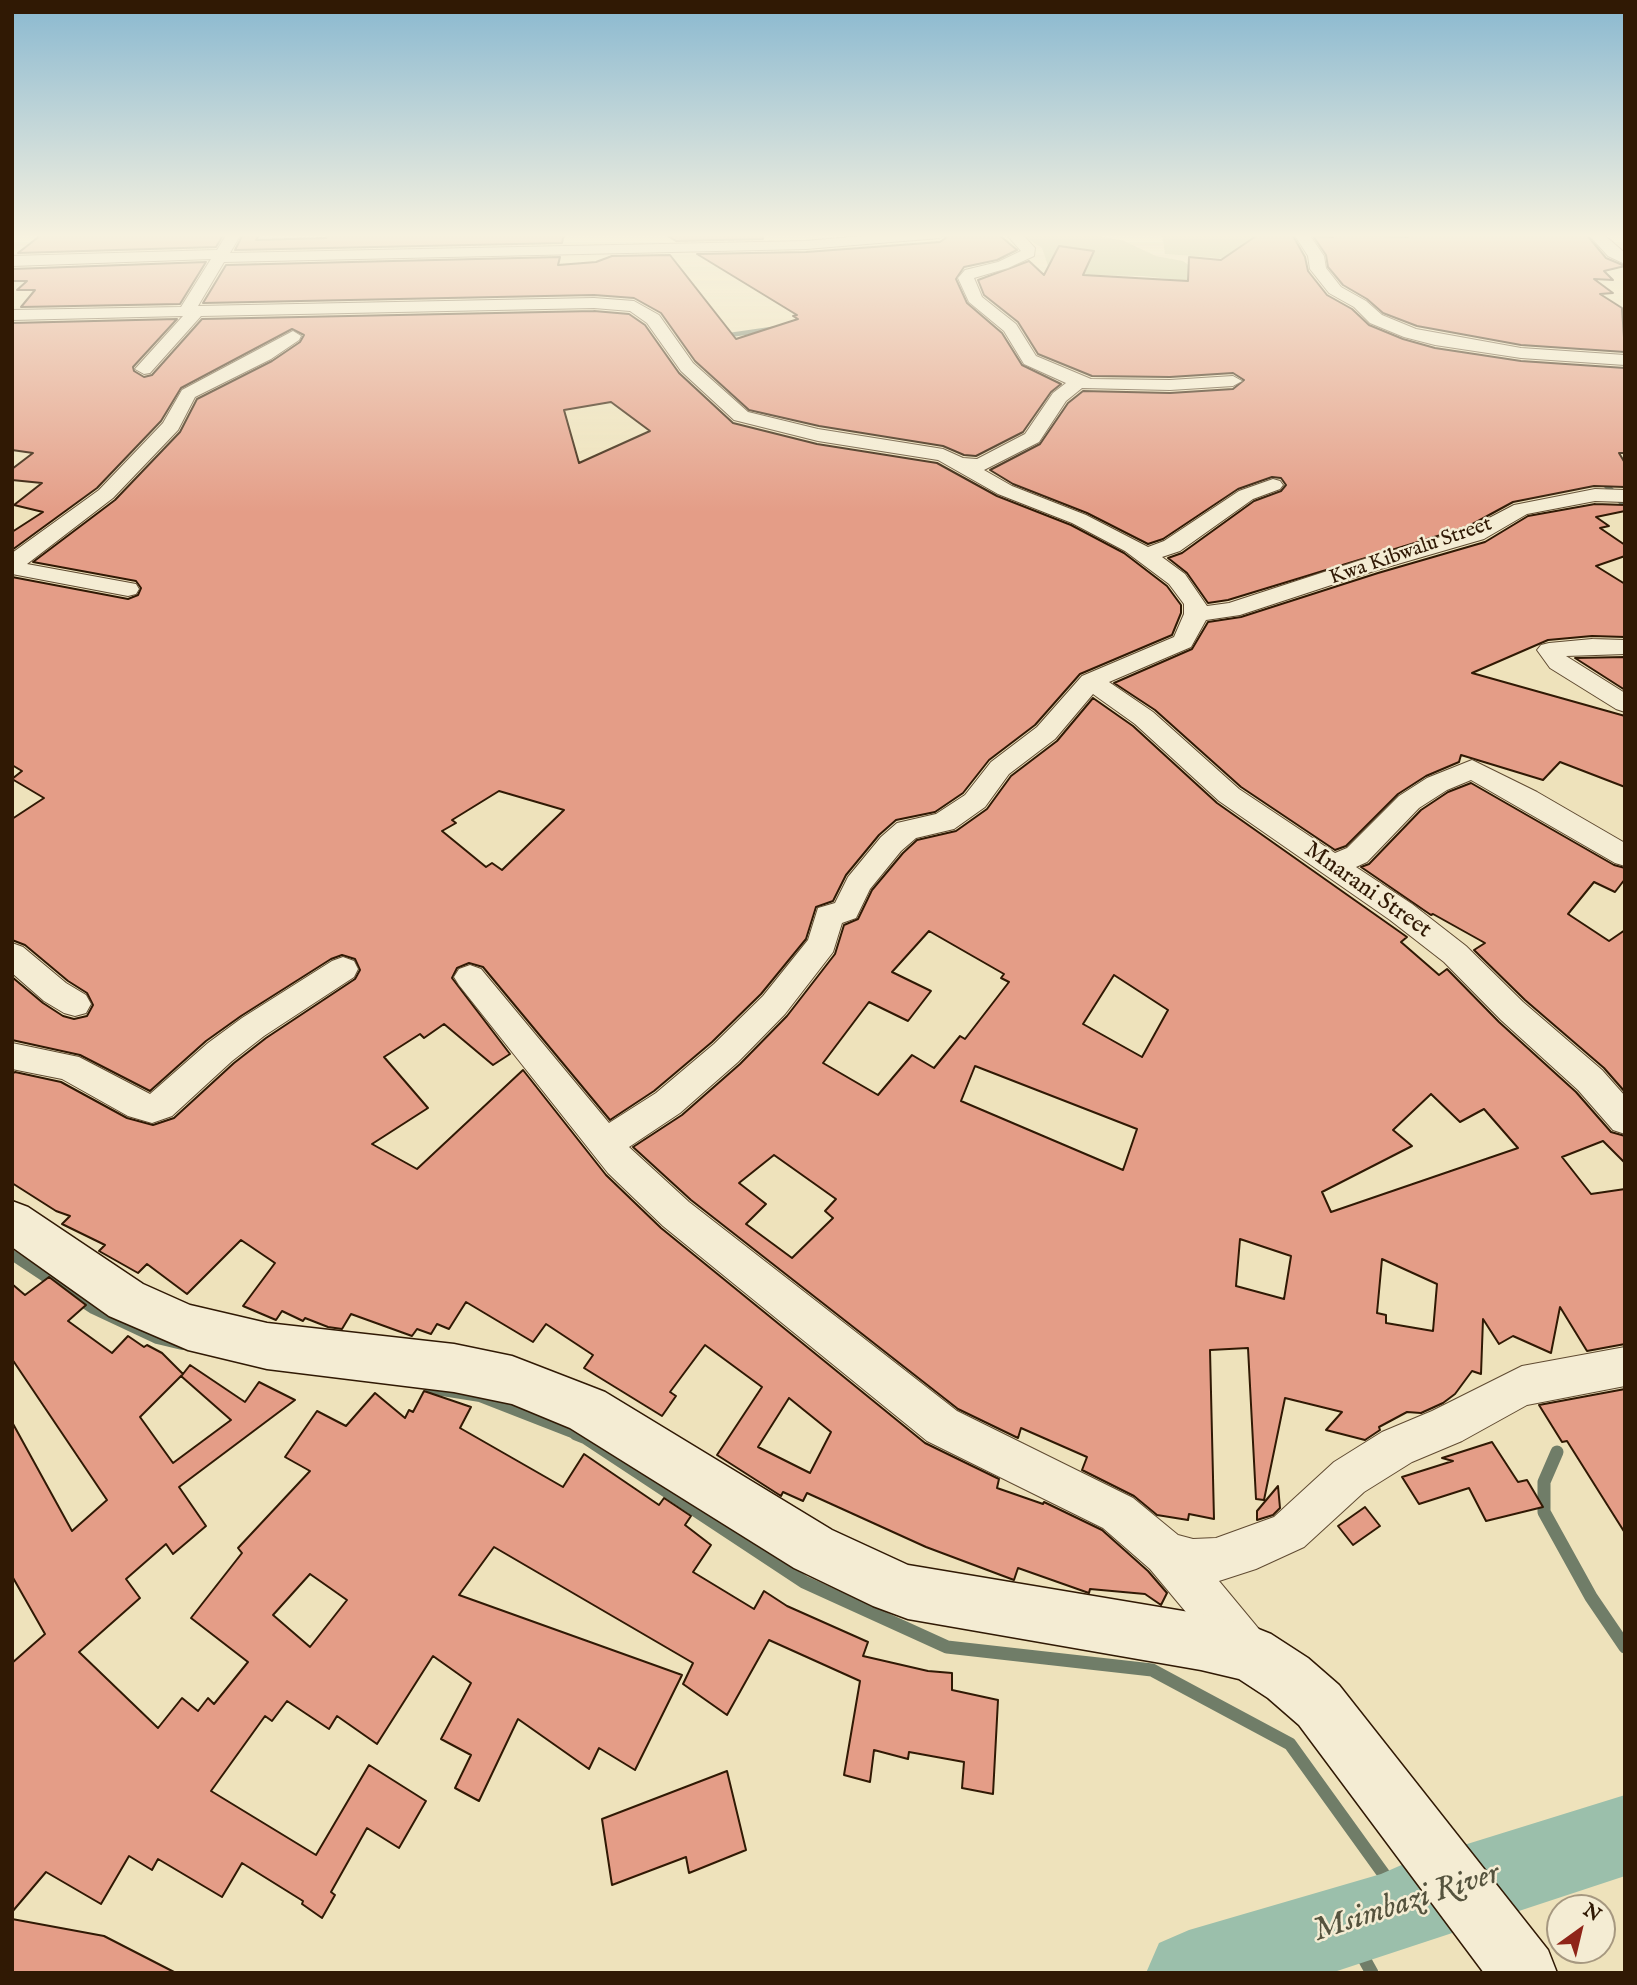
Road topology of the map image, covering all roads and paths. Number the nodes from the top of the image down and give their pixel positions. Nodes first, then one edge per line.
1 (179, 327) edge
2 (658, 327) edge
3 (1008, 327) edge
4 (1396, 327) edge
5 (293, 336) dead end
6 (1625, 360) edge
7 (144, 369) dead end
8 (1078, 382) junction
9 (1233, 382) dead end
10 (960, 464) junction
11 (1273, 485) dead end
12 (1625, 496) edge
13 (1147, 555) junction
14 (14, 572) edge
15 (128, 589) dead end
16 (1196, 614) junction
17 (1625, 647) edge
18 (1091, 681) junction
19 (1625, 704) edge
20 (1625, 856) edge
21 (1333, 866) junction
22 (12, 956) edge
23 (343, 969) dead end
24 (470, 977) dead end
25 (75, 1004) dead end
26 (12, 1056) edge
27 (1625, 1120) edge
28 (606, 1144) junction
29 (12, 1221) edge
30 (1625, 1366) edge
31 (1166, 1553) junction
32 (1251, 1654) junction
33 (1519, 1967) edge

1 - 7 street
2 - 10 street
3 - 8 street
4 - 6 street
5 - 14 street
8 - 9 street
8 - 10 street
10 - 13 street
11 - 13 street
12 - 16 street, Kwa Kibwalu Street
13 - 16 street
14 - 15 street
16 - 18 street
17 - 19 street
18 - 21 street, Mnarani Street
18 - 28 street
20 - 21 street
21 - 27 street, Mnarani Street
22 - 25 street
23 - 26 street
24 - 28 street
28 - 31 street
29 - 32 main road
30 - 31 street
31 - 32 street
32 - 33 main road

